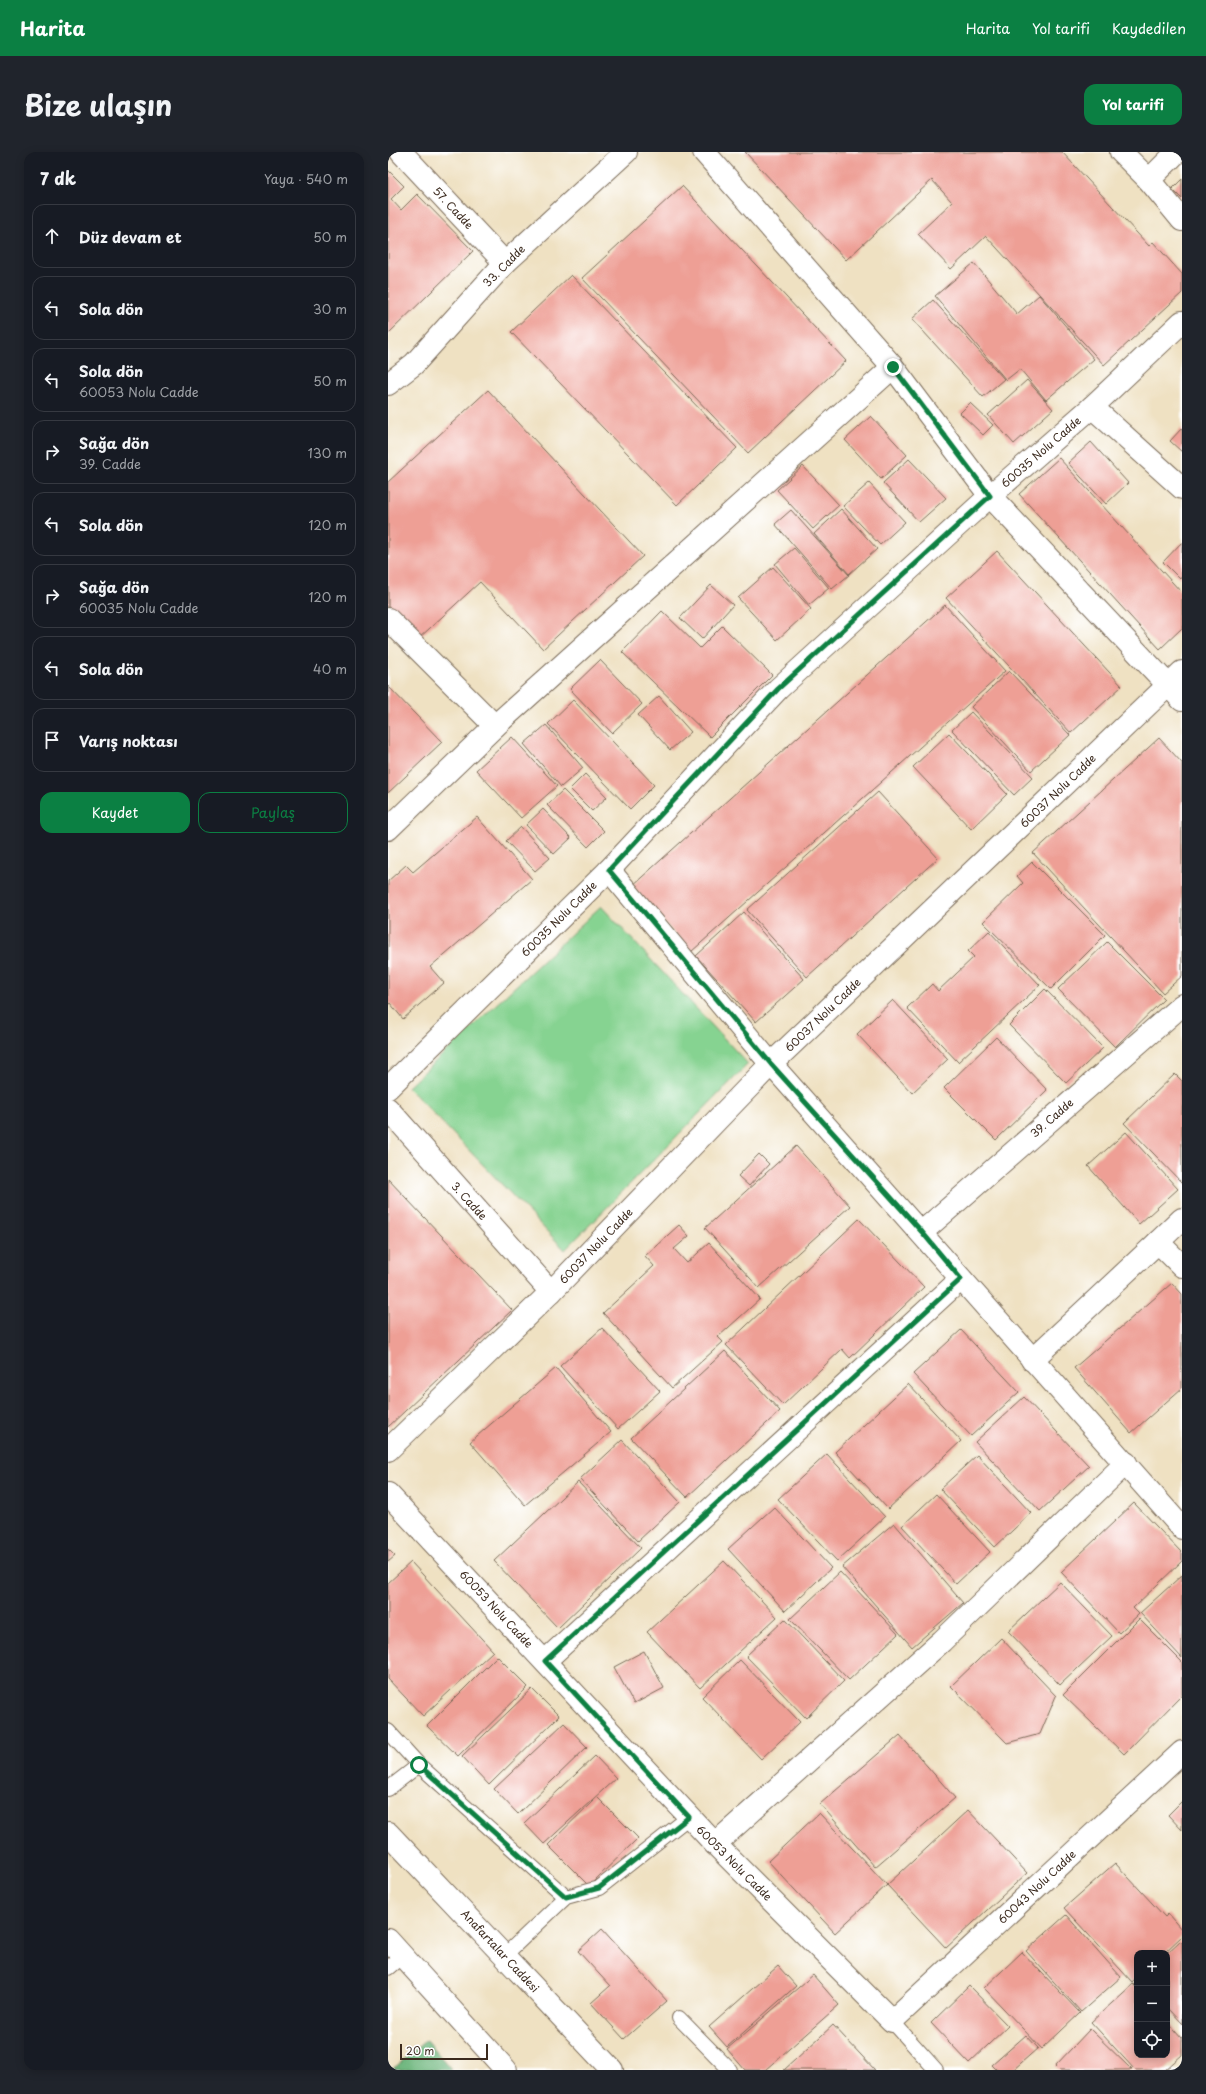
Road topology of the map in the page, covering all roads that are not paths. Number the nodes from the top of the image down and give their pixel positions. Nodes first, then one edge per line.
1 (401, 152) edge
2 (626, 152) edge
3 (704, 152) edge
4 (1121, 152) edge
5 (1177, 152) edge
6 (1149, 180) junction
7 (1182, 220) edge
8 (505, 263) junction
9 (1182, 322) edge
10 (893, 367) junction
11 (388, 384) edge
12 (1092, 407) junction
13 (1182, 488) edge
14 (990, 496) junction
15 (388, 619) edge
16 (1178, 686) edge
17 (495, 726) junction
18 (388, 829) edge
19 (609, 870) junction
20 (1182, 1005) edge
21 (771, 1064) junction
22 (388, 1088) edge
23 (388, 1109) edge
24 (1182, 1219) edge
25 (922, 1232) junction
26 (1158, 1242) junction
27 (1182, 1266) edge
28 (961, 1279) junction
29 (551, 1292) junction
30 (1032, 1360) junction
31 (388, 1450) edge
32 (1126, 1463) junction
33 (388, 1494) edge
34 (1182, 1528) edge
35 (545, 1661) junction
36 (388, 1731) edge
37 (1182, 1752) edge
38 (419, 1765) junction
39 (388, 1789) edge
40 (689, 1817) junction
41 (388, 1833) edge
42 (715, 1844) junction
43 (566, 1897) junction
44 (393, 1955) edge
45 (504, 1956) junction
46 (679, 2018) dead end
47 (892, 2021) junction
48 (506, 2070) edge
49 (612, 2070) edge
50 (730, 2070) edge
51 (936, 2070) edge

1 - 8 street, 57. Cadde
2 - 8 street, 33. Cadde
3 - 10 street
4 - 6 street
5 - 6 street
6 - 7 street
8 - 11 street, 33. Cadde
9 - 12 street, 60035 Nolu Cadde
10 - 14 street
10 - 17 street
12 - 13 street
12 - 14 street, 60035 Nolu Cadde
14 - 16 street
14 - 19 street, 60035 Nolu Cadde
15 - 17 street
16 - 21 street, 60037 Nolu Cadde
17 - 18 street
19 - 21 street
19 - 22 street, 60035 Nolu Cadde
20 - 25 street, 39. Cadde
21 - 25 street
21 - 29 street, 60037 Nolu Cadde
23 - 29 street, 3. Cadde
24 - 26 street
25 - 28 street
26 - 27 street
26 - 30 street
28 - 30 street
28 - 35 street
29 - 31 street, 60037 Nolu Cadde
30 - 32 street
32 - 34 street
32 - 42 street
33 - 35 street, 60053 Nolu Cadde
35 - 40 street, 60053 Nolu Cadde
36 - 38 lane
37 - 47 street, 60043 Nolu Cadde
38 - 39 lane
38 - 43 lane
40 - 42 street, 60053 Nolu Cadde
40 - 43 lane
41 - 45 street, Anafartalar Caddesi
42 - 47 street, 60053 Nolu Cadde
43 - 45 lane
44 - 48 street
45 - 49 street, Anafartalar Caddesi
46 - 50 lane
47 - 51 lane, 60053 Nolu Cadde

